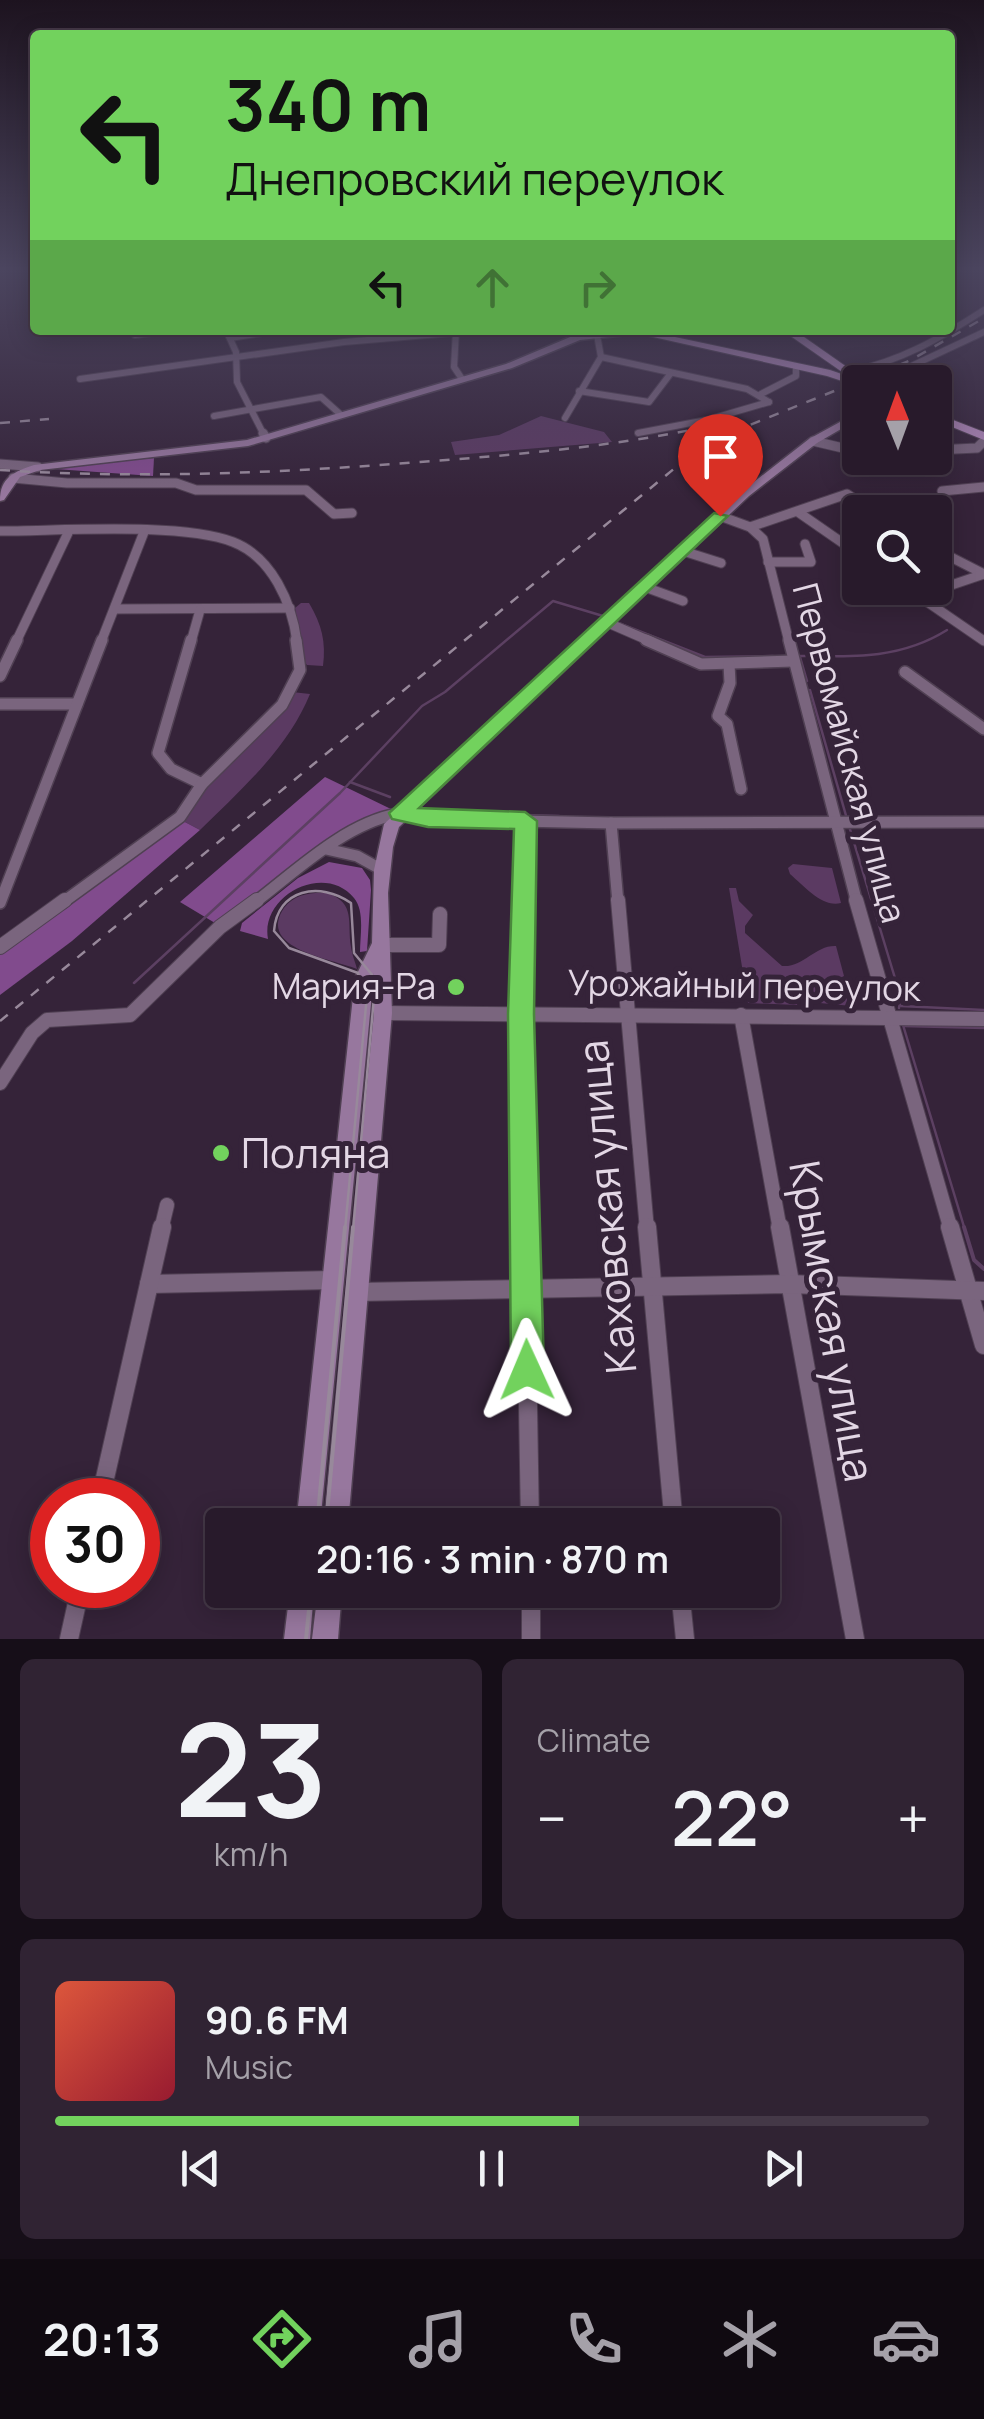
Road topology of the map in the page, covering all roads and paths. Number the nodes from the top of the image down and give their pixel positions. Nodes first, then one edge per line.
1 (232, 345) edge
2 (320, 345) edge
3 (455, 345) edge
4 (553, 345) edge
5 (599, 345) edge
6 (697, 345) edge
7 (809, 345) edge
8 (928, 345) edge
9 (955, 345) edge
10 (601, 357) junction
11 (236, 358) junction
12 (826, 358) junction
13 (882, 365) edge
14 (913, 365) edge
15 (796, 366) junction
16 (814, 370) junction
17 (842, 372) edge
18 (670, 373) junction
19 (842, 374) edge
20 (80, 378) dead end
21 (462, 380) junction
22 (579, 391) junction
23 (761, 394) junction
24 (649, 402) junction
25 (251, 410) junction
26 (340, 414) junction
27 (214, 416) dead end
28 (565, 418) dead end
29 (842, 424) edge
30 (952, 424) edge
31 (662, 426) junction
32 (638, 433) dead end
33 (266, 438) junction
34 (984, 439) edge
35 (813, 441) junction
36 (842, 448) edge
37 (952, 449) edge
38 (0, 464) edge
39 (38, 466) junction
40 (8, 480) edge
41 (984, 487) edge
42 (942, 490) dead end
43 (842, 496) edge
44 (0, 498) edge
45 (798, 512) junction
46 (352, 513) dead end
47 (720, 516) junction
48 (750, 527) junction
49 (0, 530) edge
50 (144, 532) junction
51 (68, 533) junction
52 (842, 543) edge
53 (805, 544) dead end
54 (683, 551) junction
55 (952, 558) edge
56 (768, 562) junction
57 (721, 564) dead end
58 (984, 574) edge
59 (952, 585) edge
60 (646, 587) junction
61 (683, 601) dead end
62 (932, 605) edge
63 (290, 608) junction
64 (114, 609) junction
65 (200, 610) junction
66 (606, 622) junction
67 (984, 640) edge
68 (792, 661) junction
69 (728, 664) junction
70 (905, 672) dead end
71 (0, 676) edge
72 (0, 704) edge
73 (77, 704) junction
74 (984, 729) edge
75 (202, 784) junction
76 (741, 789) dead end
77 (400, 813) junction
78 (525, 821) junction
79 (984, 822) edge
80 (611, 823) junction
81 (837, 823) junction
82 (326, 850) junction
83 (384, 871) junction
84 (0, 904) edge
85 (440, 914) dead end
86 (379, 942) junction
87 (0, 947) edge
88 (363, 978) junction
89 (383, 982) junction
90 (383, 1013) junction
91 (521, 1014) junction
92 (627, 1014) junction
93 (741, 1015) junction
94 (889, 1016) junction
95 (984, 1020) edge
96 (0, 1083) edge
97 (166, 1205) dead end
98 (332, 1280) junction
99 (148, 1284) junction
100 (788, 1284) junction
101 (651, 1288) junction
102 (976, 1291) edge
103 (356, 1292) junction
104 (526, 1292) junction
105 (984, 1345) edge
106 (105, 1478) edge
107 (310, 1508) edge
108 (337, 1508) edge
109 (530, 1508) edge
110 (672, 1508) edge
111 (76, 1608) edge
112 (300, 1608) edge
113 (329, 1608) edge
114 (531, 1608) edge
115 (682, 1608) edge
116 (69, 1639) edge
117 (297, 1639) edge
118 (326, 1639) edge
119 (532, 1639) edge
120 (685, 1639) edge
121 (855, 1639) edge

1 - 11 street
2 - 11 street
3 - 21 street
4 - 21 main road
5 - 10 street
6 - 15 main road
7 - 12 main road
8 - 13 street
9 - 14 street
10 - 18 street
10 - 22 street
11 - 20 street
11 - 25 street
12 - 16 main road
12 - 17 main road
15 - 16 main road
15 - 23 street
16 - 19 main road
18 - 23 street
18 - 24 street
21 - 26 main road
22 - 24 street
22 - 28 street
23 - 31 street
24 - 31 street
25 - 26 street
25 - 27 street
25 - 33 street
26 - 33 main road
29 - 35 main road
30 - 34 main road
31 - 32 street
33 - 39 main road
34 - 37 street
35 - 36 street
35 - 47 main road
38 - 39 street
39 - 40 main road
40 - 44 main road
40 - 46 street
41 - 42 street
43 - 45 street
45 - 48 street
45 - 52 street
47 - 48 street
47 - 54 main road
48 - 56 street, Первомайская улица
49 - 51 street
50 - 51 street
50 - 63 street
50 - 64 street
51 - 71 street
53 - 56 street
54 - 57 street
54 - 60 main road
55 - 58 street
56 - 68 street, Первомайская улица
58 - 59 street
60 - 61 street
60 - 66 main road
62 - 67 street
63 - 65 street
63 - 75 street
64 - 65 street
64 - 73 street
65 - 75 street
66 - 69 street
66 - 77 main road
68 - 69 street
68 - 81 street, Первомайская улица
69 - 76 street
70 - 74 street
72 - 73 street
73 - 84 street
75 - 87 street
77 - 78 street
77 - 82 street
77 - 83 main road
78 - 80 street
78 - 91 street
79 - 81 street
80 - 81 street
80 - 92 street, Каховская улица
81 - 94 street, Первомайская улица
82 - 83 street
82 - 96 street
83 - 86 main road
85 - 86 street
86 - 88 main road
86 - 89 main road
88 - 89 main road
88 - 98 main road
89 - 90 main road
90 - 91 street, Урожайный переулок
90 - 103 main road
91 - 92 street, Урожайный переулок
91 - 104 street
92 - 93 street, Урожайный переулок
92 - 101 street, Каховская улица
93 - 94 street, Урожайный переулок
93 - 100 street, Крымская улица
94 - 95 street, Урожайный переулок
94 - 102 street, Первомайская улица
97 - 99 street
98 - 99 street
98 - 107 main road
99 - 106 street
100 - 101 street
100 - 102 street
100 - 121 street, Крымская улица
101 - 104 street
101 - 110 street, Каховская улица
102 - 105 street, Первомайская улица
103 - 104 street
103 - 108 main road
104 - 109 street
111 - 116 street
112 - 117 main road
113 - 118 main road
114 - 119 street
115 - 120 street

